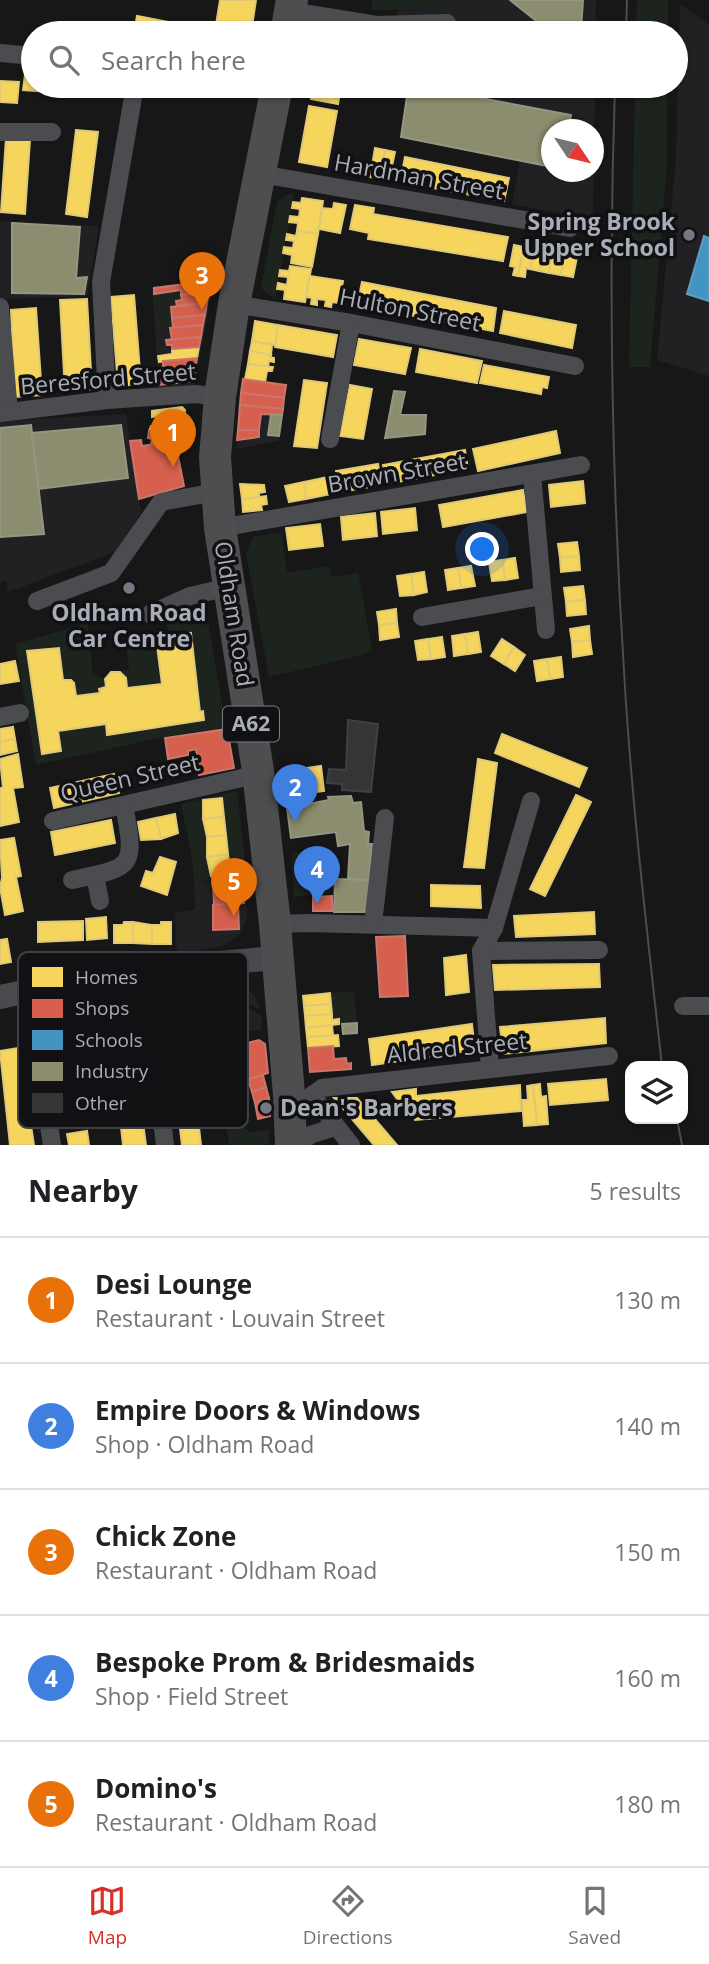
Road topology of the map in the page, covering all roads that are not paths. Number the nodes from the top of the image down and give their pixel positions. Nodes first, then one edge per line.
1 (290, 15) edge
2 (342, 21) edge
3 (0, 52) edge
4 (21, 55) edge
5 (133, 98) edge
6 (270, 98) edge
7 (0, 132) edge
8 (52, 132) dead end
9 (261, 174) junction
10 (570, 228) dead end
11 (234, 304) junction
12 (0, 307) edge
13 (351, 323) junction
14 (575, 366) dead end
15 (220, 397) junction
16 (107, 400) junction
17 (4, 412) edge
18 (330, 439) dead end
19 (581, 465) dead end
20 (532, 474) junction
21 (216, 492) junction
22 (220, 528) junction
23 (229, 587) junction
24 (542, 596) junction
25 (37, 601) dead end
26 (150, 614) dead end
27 (422, 617) dead end
28 (546, 630) dead end
29 (20, 713) dead end
30 (0, 717) edge
31 (258, 771) junction
32 (531, 801) dead end
33 (124, 805) junction
34 (385, 818) dead end
35 (53, 821) dead end
36 (94, 875) junction
37 (72, 880) dead end
38 (100, 901) dead end
39 (275, 924) junction
40 (373, 924) junction
41 (494, 928) junction
42 (599, 950) dead end
43 (481, 951) junction
44 (277, 958) junction
45 (248, 961) edge
46 (18, 993) edge
47 (0, 997) edge
48 (683, 1006) dead end
49 (709, 1006) edge
50 (609, 1056) dead end
51 (490, 1068) junction
52 (300, 1095) junction
53 (335, 1126) junction
54 (290, 1145) edge
55 (298, 1145) edge
56 (351, 1145) edge

1 - 2 street
3 - 4 street
5 - 16 street
6 - 9 highway, Oldham Road / A62
7 - 8 street
9 - 10 street, Hardman Street
9 - 11 highway, Oldham Road / A62
11 - 13 street, Hulton Street
11 - 15 highway, Oldham Road / A62
12 - 17 street
13 - 14 street, Hulton Street
13 - 18 street
15 - 16 street, Beresford Street
15 - 21 highway, Oldham Road / A62
16 - 17 street, Beresford Street
19 - 20 street, Brown Street
20 - 22 street, Brown Street
20 - 24 street
21 - 22 highway, Oldham Road / A62
21 - 25 street
22 - 23 highway, Oldham Road / A62
23 - 26 street
23 - 31 highway, Oldham Road / A62
24 - 27 street
24 - 28 street
29 - 30 street
31 - 33 street, Queen Street
31 - 39 highway, Oldham Road / A62
32 - 41 street
33 - 35 street, Queen Street
33 - 36 street
34 - 40 street
36 - 37 street
36 - 38 street
39 - 40 street
39 - 44 highway, Oldham Road / A62
40 - 41 street
41 - 43 street
42 - 43 street
43 - 51 street
44 - 45 street
44 - 52 highway, Oldham Road / A62
46 - 47 street
48 - 49 street
50 - 51 street, Aldred Street
51 - 52 street, Aldred Street
52 - 53 street
52 - 54 highway, Oldham Road / A62
53 - 55 street
53 - 56 street

